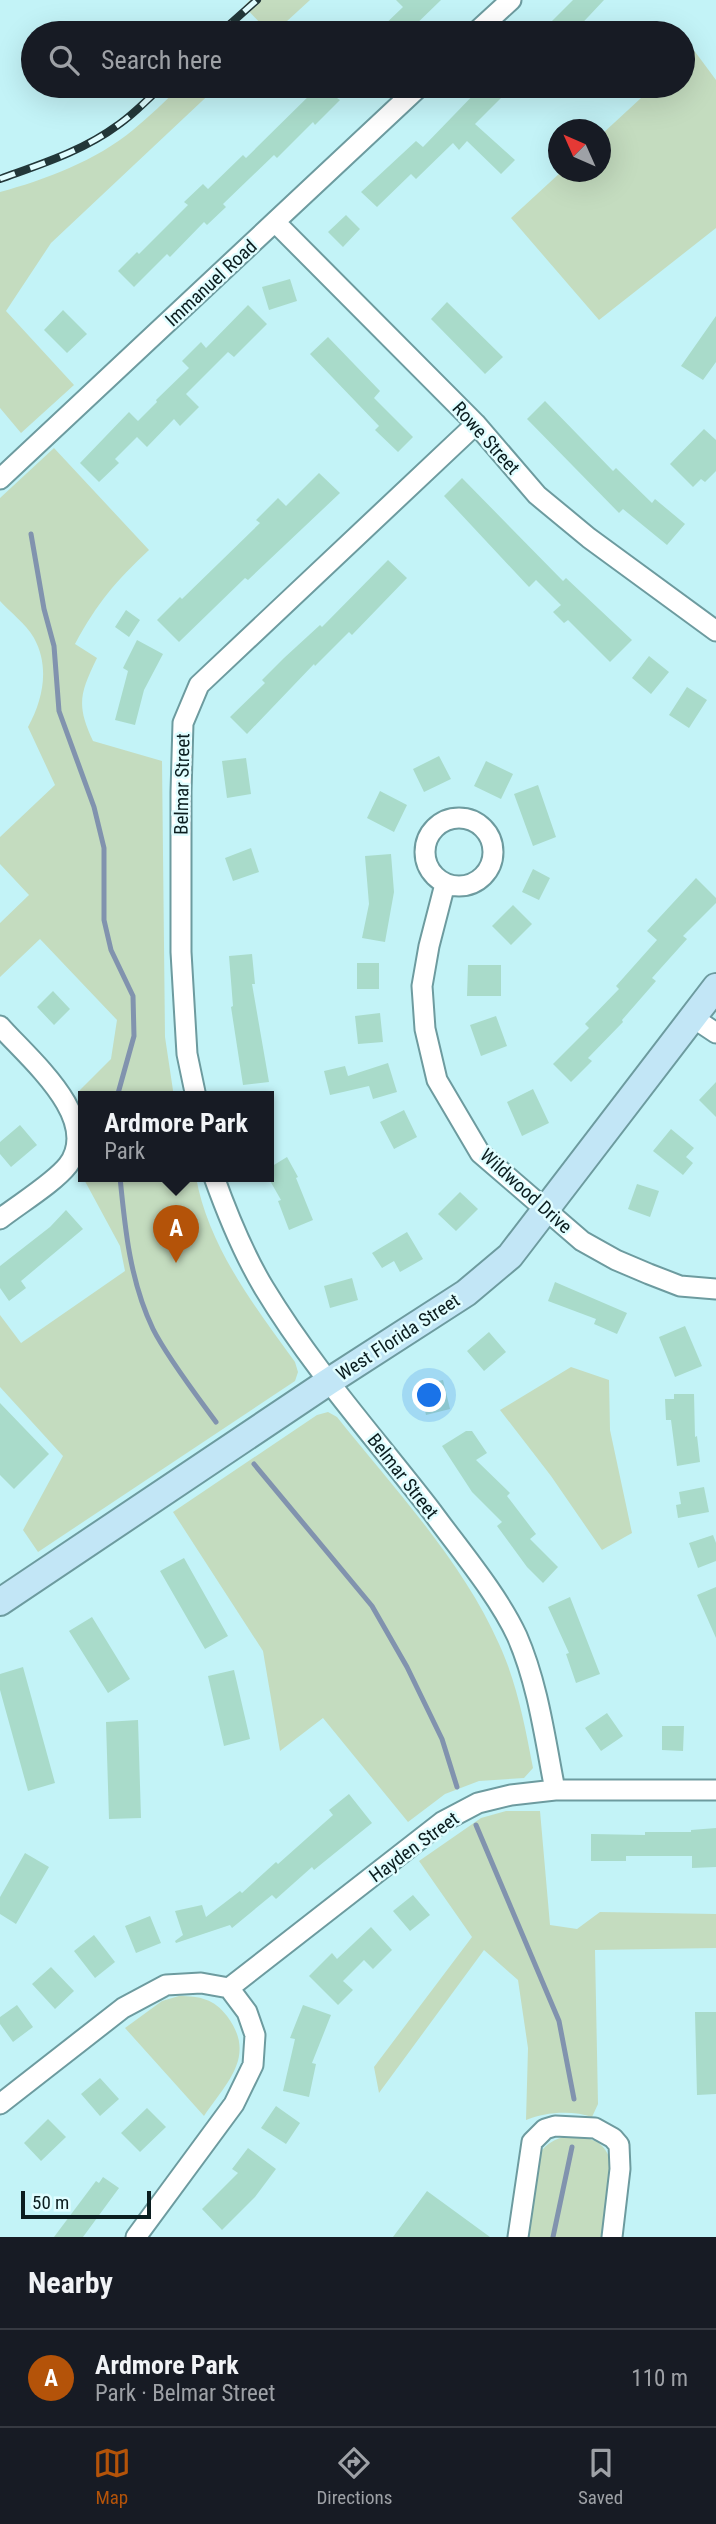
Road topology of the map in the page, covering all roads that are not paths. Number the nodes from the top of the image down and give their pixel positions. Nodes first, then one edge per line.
1 (511, 0) edge
2 (488, 21) edge
3 (407, 98) edge
4 (276, 223) junction
5 (476, 424) junction
6 (0, 479) edge
7 (716, 631) edge
8 (445, 884) dead end
9 (716, 987) edge
10 (692, 1017) junction
11 (0, 1026) edge
12 (716, 1033) edge
13 (195, 1091) edge
14 (216, 1182) edge
15 (545, 1210) junction
16 (0, 1219) edge
17 (716, 1289) edge
18 (328, 1382) junction
19 (0, 1602) edge
20 (555, 1790) junction
21 (716, 1790) edge
22 (229, 1988) junction
23 (0, 2104) edge
24 (136, 2237) edge
25 (518, 2237) edge
26 (612, 2237) edge

1 - 2 street
3 - 4 street, Immanuel Road
4 - 5 street, Rowe Street
4 - 6 street, Immanuel Road
5 - 7 street, Rowe Street
5 - 13 street, Belmar Street
8 - 15 street, Wildwood Drive
9 - 10 street, West Florida Street
10 - 12 street
10 - 15 street, West Florida Street
11 - 16 street
14 - 18 street, Belmar Street
15 - 17 street, Wildwood Drive
15 - 18 street, West Florida Street
18 - 19 street, West Florida Street
18 - 20 street, Belmar Street
20 - 21 street, Hayden Street
20 - 22 street, Hayden Street
22 - 23 street
22 - 24 street
25 - 26 street

